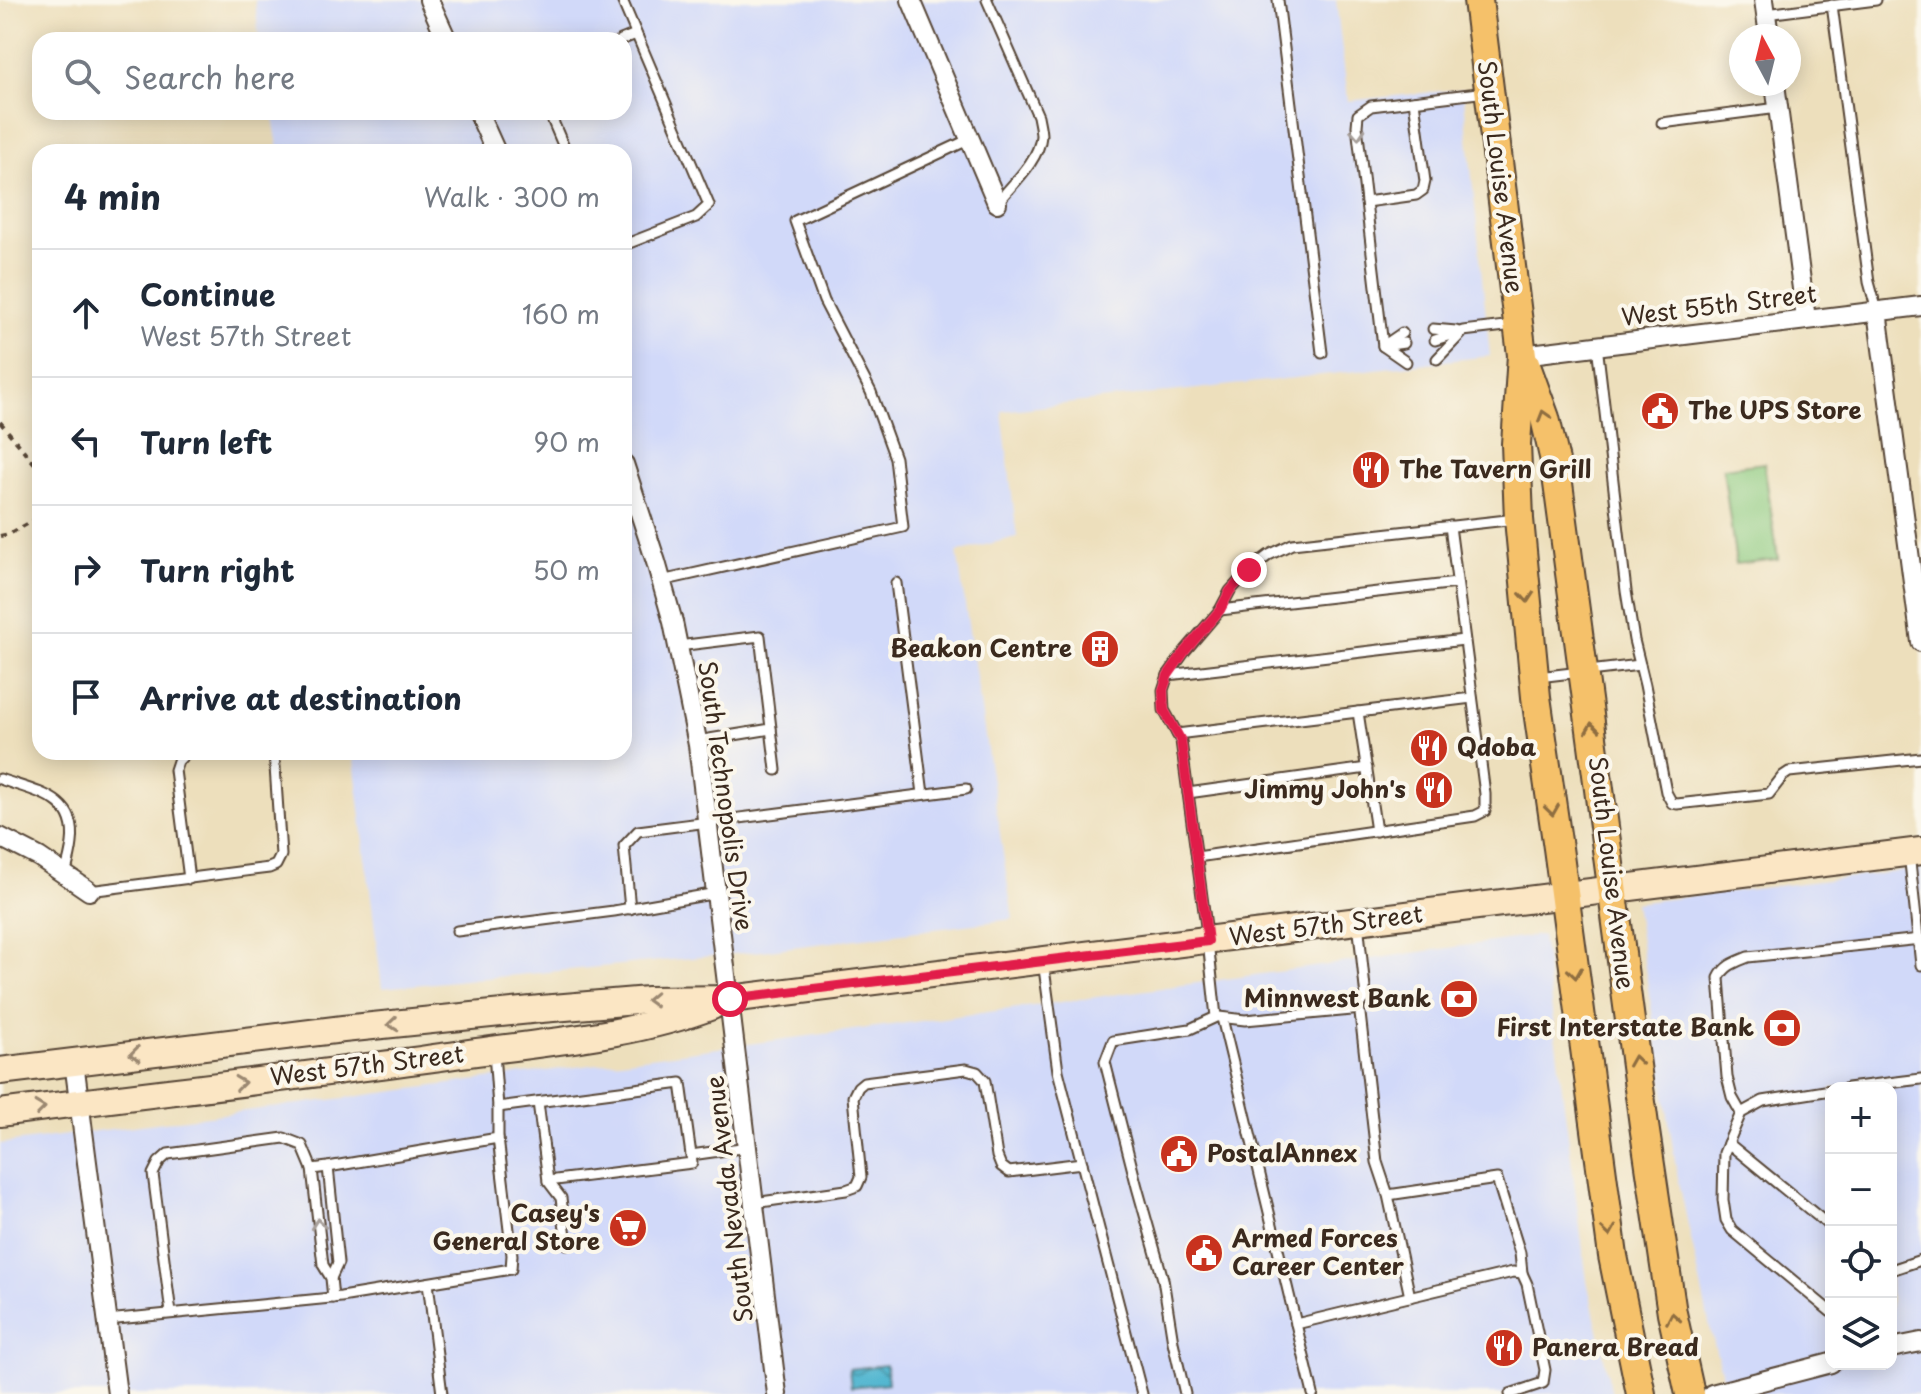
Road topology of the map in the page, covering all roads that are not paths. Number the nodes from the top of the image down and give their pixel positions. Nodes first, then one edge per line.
1 (429, 0) edge
2 (622, 0) edge
3 (911, 0) edge
4 (987, 0) edge
5 (1278, 0) edge
6 (1478, 0) edge
7 (1876, 0) edge
8 (1832, 5) junction
9 (1765, 7) edge
10 (443, 32) edge
11 (636, 34) junction
12 (632, 36) edge
13 (1489, 92) junction
14 (1776, 96) edge
15 (1414, 101) junction
16 (1778, 108) junction
17 (482, 120) edge
18 (552, 120) edge
19 (1662, 123) dead end
20 (970, 139) junction
21 (492, 144) edge
22 (563, 144) edge
23 (1366, 202) junction
24 (997, 203) joint
25 (632, 242) edge
26 (1921, 306) edge
27 (1877, 311) junction
28 (1806, 319) junction
29 (1518, 324) junction
30 (1463, 331) junction
31 (1597, 345) junction
32 (1383, 346) junction
33 (1322, 353) dead end
34 (1522, 355) junction
35 (632, 489) edge
36 (1519, 519) junction
37 (1450, 526) junction
38 (661, 581) junction
39 (896, 583) dead end
40 (1457, 583) junction
41 (1220, 610) junction
42 (1464, 640) junction
43 (1921, 642) edge
44 (678, 646) junction
45 (1640, 665) junction
46 (1585, 671) junction
47 (1168, 675) junction
48 (1534, 678) junction
49 (1472, 698) junction
50 (1358, 712) junction
51 (771, 729) junction
52 (1177, 734) junction
53 (697, 741) junction
54 (1921, 758) edge
55 (179, 760) edge
56 (275, 760) edge
57 (1367, 768) junction
58 (776, 770) dead end
59 (0, 779) edge
60 (966, 789) dead end
61 (1188, 793) junction
62 (923, 794) junction
63 (708, 822) junction
64 (1376, 831) junction
65 (0, 837) edge
66 (1915, 852) edge
67 (1197, 857) junction
68 (65, 875) junction
69 (189, 879) junction
70 (1612, 889) junction
71 (89, 891) joint
72 (717, 893) junction
73 (1564, 896) junction
74 (630, 909) junction
75 (1358, 922) junction
76 (457, 931) dead end
77 (1919, 939) edge
78 (1208, 941) junction
79 (1043, 961) junction
80 (1921, 965) edge
81 (730, 999) junction
82 (1359, 1005) junction
83 (1219, 1017) junction
84 (494, 1049) junction
85 (74, 1062) junction
86 (0, 1071) edge
87 (1921, 1079) edge
88 (1896, 1082) edge
89 (1825, 1091) edge
90 (538, 1102) junction
91 (79, 1103) junction
92 (498, 1107) junction
93 (0, 1113) edge
94 (1741, 1113) junction
95 (498, 1138) junction
96 (1728, 1143) junction
97 (748, 1147) junction
98 (648, 1155) dead end
99 (691, 1155) junction
100 (617, 1159) dead end
101 (583, 1163) dead end
102 (1082, 1163) junction
103 (328, 1167) junction
104 (650, 1168) junction
105 (312, 1169) junction
106 (618, 1172) junction
107 (585, 1176) junction
108 (548, 1181) junction
109 (1388, 1195) junction
110 (754, 1203) junction
111 (1830, 1226) edge
112 (567, 1244) dead end
113 (1921, 1260) edge
114 (1897, 1268) edge
115 (1522, 1273) junction
116 (331, 1278) junction
117 (428, 1283) junction
118 (1410, 1297) junction
119 (333, 1298) junction
120 (1825, 1307) edge
121 (171, 1313) junction
122 (107, 1320) junction
123 (1296, 1324) junction
124 (1921, 1342) edge
125 (1897, 1347) edge
126 (1825, 1365) edge
127 (1141, 1393) edge
128 (117, 1394) edge
129 (442, 1394) edge
130 (777, 1394) edge
131 (1185, 1394) edge
132 (1313, 1394) edge
133 (1510, 1394) edge
134 (1641, 1394) edge
135 (1690, 1394) edge
136 (1712, 1394) edge

1 - 10 street
2 - 11 lane
3 - 20 street
4 - 24 lane
5 - 33 lane
6 - 13 main road, South Louise Avenue
7 - 8 lane
8 - 9 lane
8 - 27 lane
11 - 12 lane
11 - 25 lane
13 - 15 lane
13 - 29 main road, South Louise Avenue
14 - 16 street
15 -> 23 lane
15 - 23 lane
16 - 19 lane
16 - 28 street
17 - 21 street
18 - 22 lane
20 - 24 street
20 - 38 lane
23 - 32 lane
26 - 27 street, West 55th Street
27 - 28 street, West 55th Street
27 - 43 street
28 - 31 street, West 55th Street
29 - 30 lane
29 - 34 main road, South Louise Avenue
30 - 30 lane
31 - 34 street, West 55th Street
31 - 45 lane
32 - 32 lane
34 - 36 main road, South Louise Avenue
46 -> 34 main road, South Louise Avenue
35 - 38 street, South Technopolis Drive
36 - 37 lane
36 -> 48 main road, South Louise Avenue
37 - 40 lane
37 - 41 lane
38 - 44 street, South Technopolis Drive
39 - 62 lane
40 - 41 lane
40 - 42 lane
41 - 47 lane
42 - 47 lane
42 - 49 lane
44 - 51 lane
44 - 53 street, South Technopolis Drive
45 - 46 lane
45 - 54 lane
46 - 48 lane
70 -> 46 main road, South Louise Avenue
47 - 52 lane
48 -> 73 main road, South Louise Avenue
49 - 50 lane
49 - 64 lane
50 - 52 lane
50 - 57 lane
51 - 53 lane
51 - 58 lane
52 - 61 lane
53 - 63 street, South Technopolis Drive
55 - 69 lane
56 - 69 lane
57 - 61 lane
57 - 64 lane
59 - 68 lane
60 - 62 lane
61 - 67 lane
62 - 63 lane
63 - 72 street, South Technopolis Drive
63 - 74 lane
64 - 67 lane
65 - 68 street
66 - 70 main road, West 57th Street
66 - 77 lane
67 - 78 lane
68 - 71 street
69 - 71 lane
70 - 73 main road, West 57th Street
135 -> 70 main road, South Louise Avenue
72 - 74 lane
72 - 81 street, South Technopolis Drive
73 - 75 main road, West 57th Street
73 -> 134 main road, South Louise Avenue
74 - 76 lane
75 - 78 main road, West 57th Street
75 - 82 lane
77 - 80 lane
77 - 94 lane
78 - 79 main road, West 57th Street
78 - 83 lane
79 - 81 main road, West 57th Street
79 - 102 lane
81 - 84 main road, West 57th Street
81 -> 85 main road, West 57th Street
81 - 97 street, South Nevada Avenue
82 - 83 lane
82 - 109 lane
83 - 123 lane
83 - 131 lane
91 -> 84 main road, West 57th Street
84 - 92 lane
85 - 86 main road, West 57th Street
85 - 91 street
87 - 88 lane
89 - 94 lane
90 - 92 lane
90 - 99 lane
90 - 108 lane
93 -> 91 main road, West 57th Street
91 - 122 street
92 - 95 lane
94 - 96 lane
95 - 103 lane
95 - 117 lane
96 - 111 lane
96 - 120 lane
97 - 99 lane
97 - 110 street, South Nevada Avenue
98 - 104 lane
99 - 104 lane
100 - 106 lane
101 - 107 lane
102 - 110 lane
102 - 127 lane
103 - 105 lane
103 - 116 lane
104 - 106 lane
116 -> 105 lane
105 - 121 lane
106 - 107 lane
107 - 108 lane
108 - 112 lane
109 - 115 lane
109 - 118 lane
110 - 130 street, South Nevada Avenue
113 - 114 lane
115 - 118 lane
115 - 133 lane
116 - 119 lane
117 - 119 lane
117 - 129 lane
118 - 123 lane
119 - 121 lane
121 - 122 lane
122 - 128 street
123 - 132 lane
124 - 125 street
126 - 136 street

